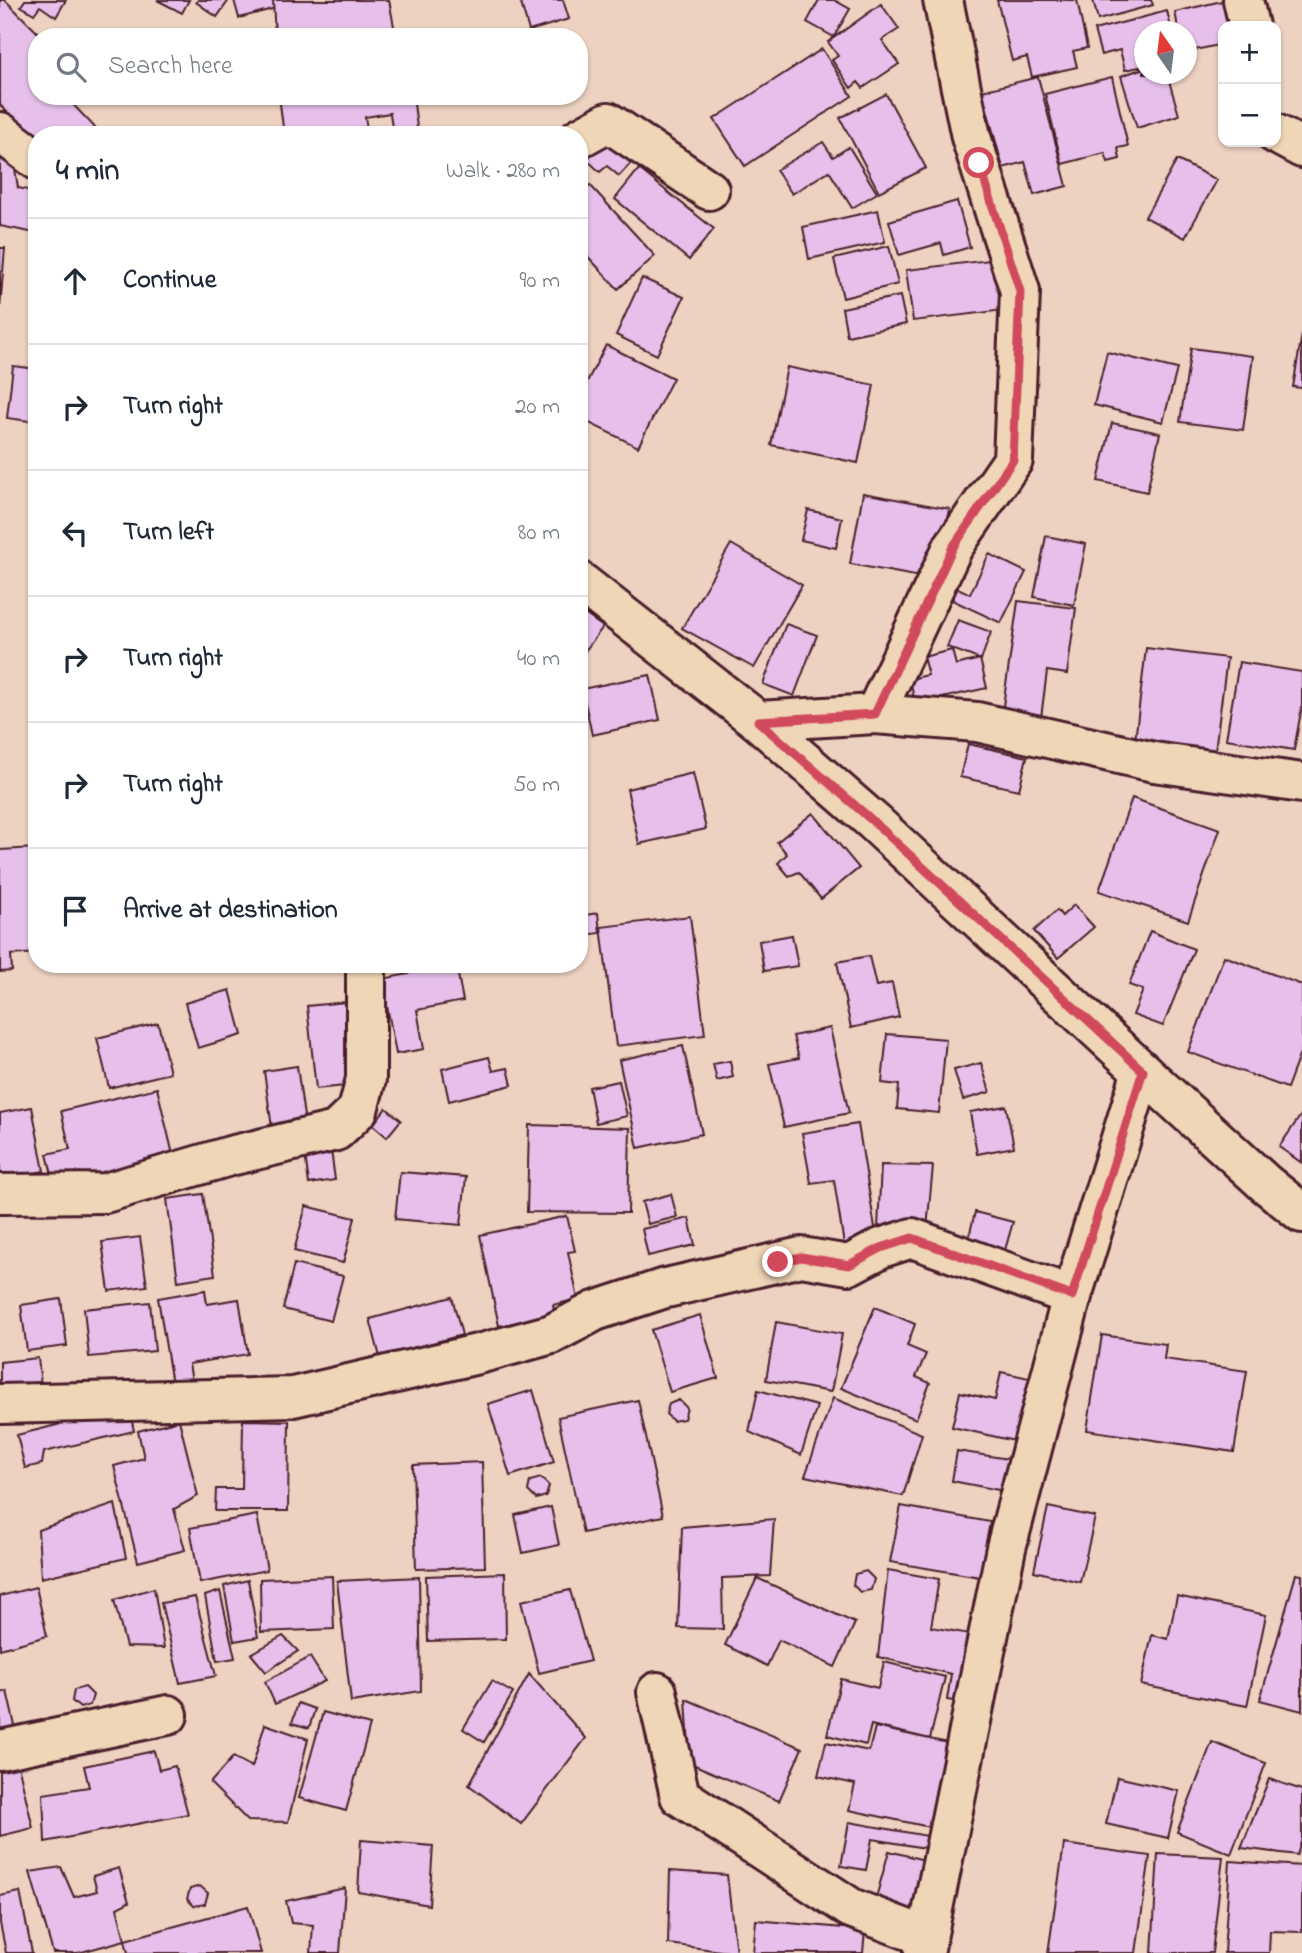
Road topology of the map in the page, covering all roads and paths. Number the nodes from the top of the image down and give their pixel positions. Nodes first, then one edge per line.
1 (943, 0) edge
2 (1243, 0) edge
3 (1248, 21) edge
4 (0, 132) edge
5 (588, 133) edge
6 (1281, 137) edge
7 (1302, 148) edge
8 (28, 153) edge
9 (709, 190) dead end
10 (588, 588) edge
11 (875, 714) junction
12 (758, 721) junction
13 (1302, 783) edge
14 (366, 973) edge
15 (1143, 1071) junction
16 (0, 1194) edge
17 (1302, 1213) edge
18 (1072, 1296) junction
19 (0, 1404) edge
20 (657, 1692) dead end
21 (168, 1715) dead end
22 (0, 1750) edge
23 (925, 1945) edge

1 - 11 street
2 - 3 street
4 - 8 street
5 - 9 street
6 - 7 street
10 - 12 street
11 - 12 street
11 - 13 street
12 - 15 street
14 - 16 street
15 - 17 street
15 - 18 street
18 - 19 street
18 - 23 street
20 - 23 street
21 - 22 street

